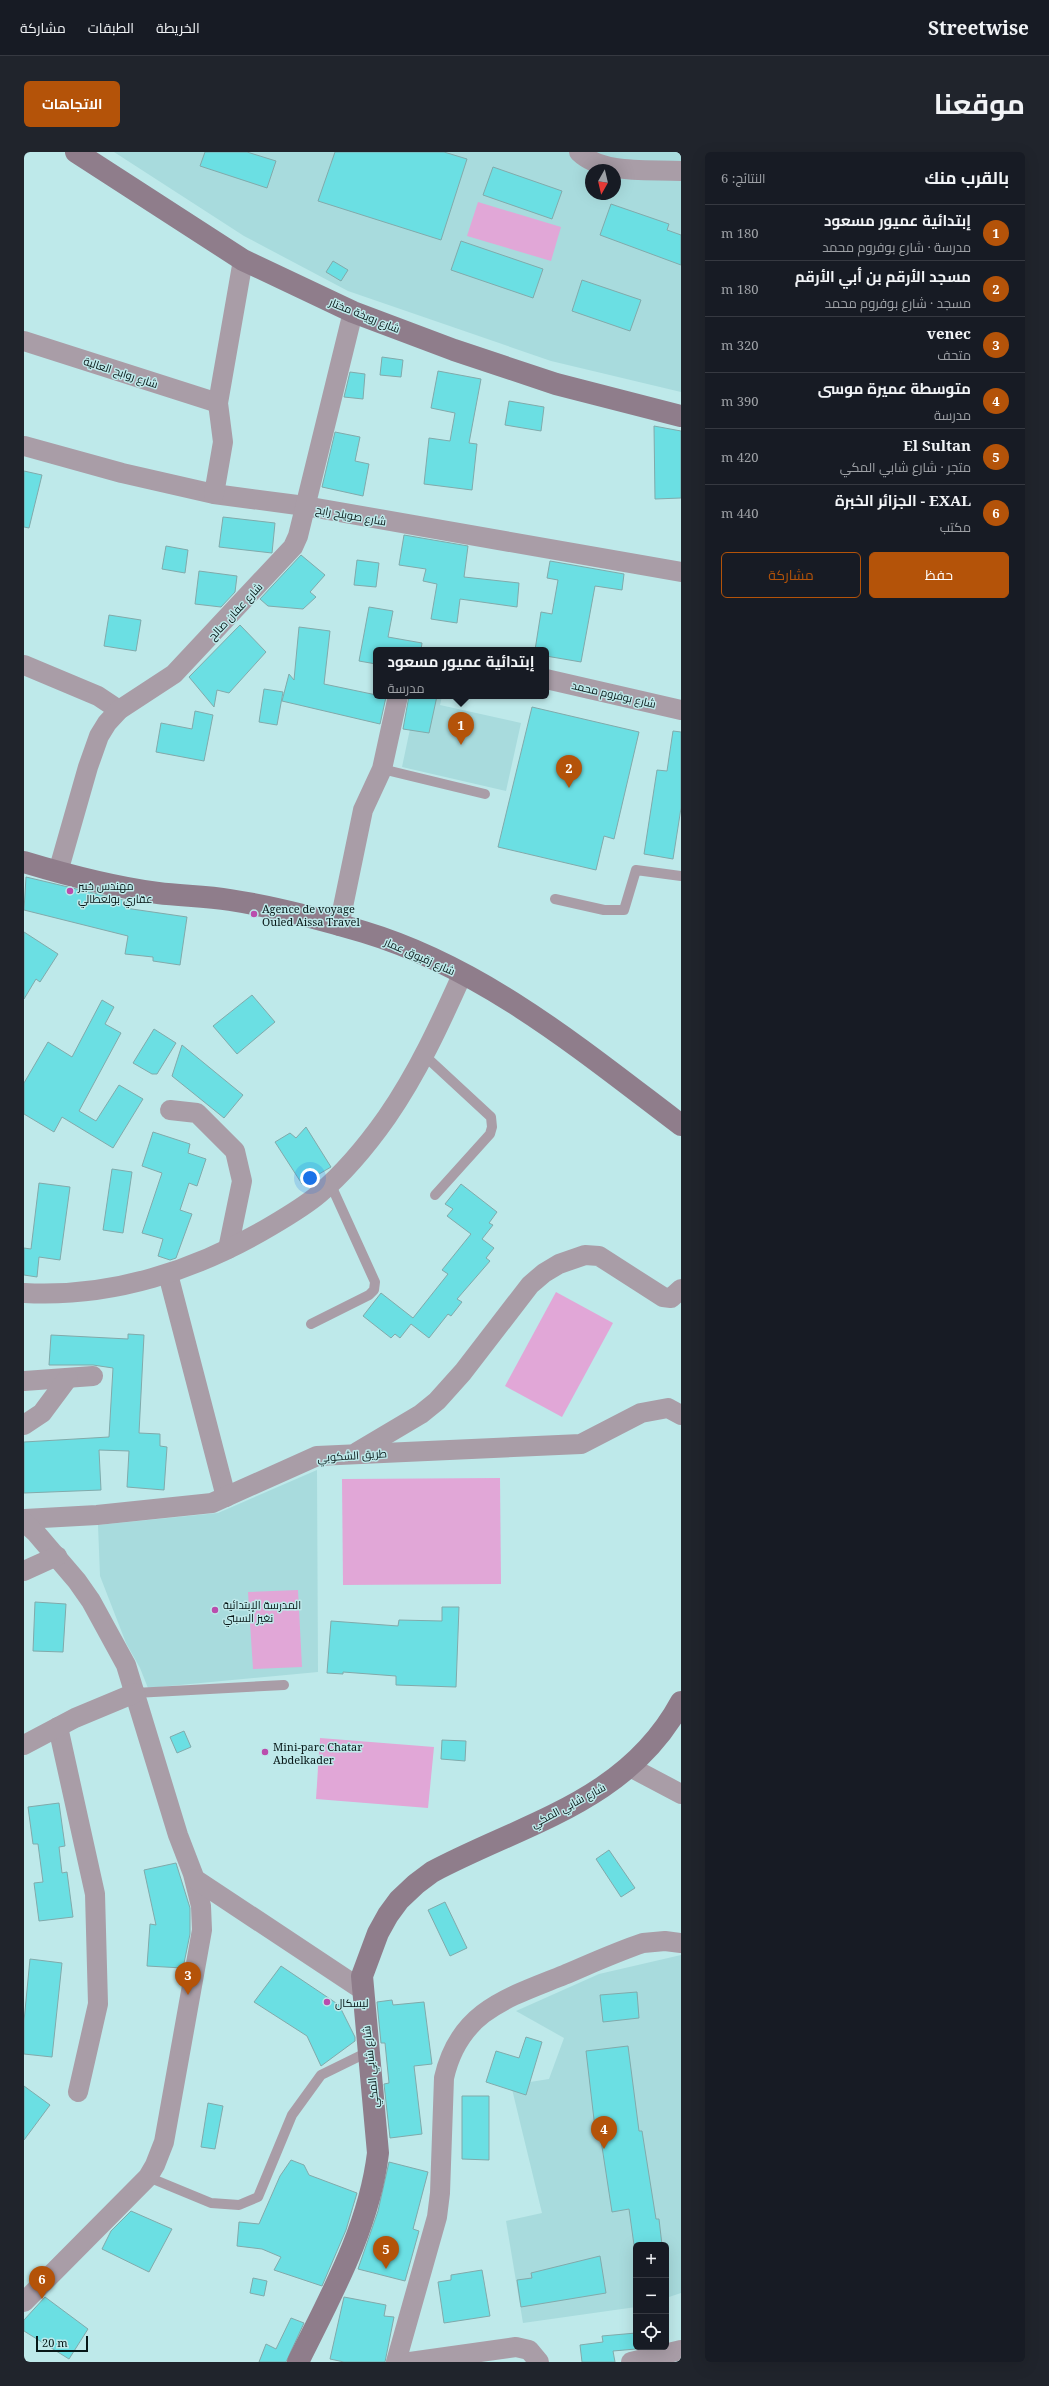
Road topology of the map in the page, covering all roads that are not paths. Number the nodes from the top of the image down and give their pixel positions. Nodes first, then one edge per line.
1 (76, 152) edge
2 (579, 152) edge
3 (681, 171) edge
4 (243, 260) junction
5 (353, 312) junction
6 (24, 341) edge
7 (218, 403) junction
8 (681, 416) edge
9 (24, 446) edge
10 (214, 494) junction
11 (305, 506) junction
12 (681, 572) edge
13 (24, 665) edge
14 (549, 680) edge
15 (397, 699) edge
16 (119, 710) junction
17 (681, 710) edge
18 (382, 769) junction
19 (485, 794) dead end
20 (24, 862) edge
21 (58, 872) junction
22 (681, 876) edge
23 (555, 899) dead end
24 (339, 926) junction
25 (462, 975) junction
26 (424, 1055) junction
27 (170, 1110) dead end
28 (681, 1125) edge
29 (330, 1184) junction
30 (435, 1195) dead end
31 (228, 1249) junction
32 (168, 1274) junction
33 (681, 1289) edge
34 (24, 1293) edge
35 (311, 1324) dead end
36 (93, 1376) dead end
37 (68, 1378) junction
38 (24, 1381) edge
39 (681, 1415) edge
40 (24, 1425) edge
41 (354, 1454) junction
42 (226, 1497) junction
43 (24, 1519) edge
44 (24, 1522) edge
45 (57, 1556) junction
46 (24, 1571) edge
47 (284, 1685) dead end
48 (136, 1694) junction
49 (681, 1702) edge
50 (58, 1727) junction
51 (24, 1745) edge
52 (630, 1767) junction
53 (681, 1794) edge
54 (195, 1880) junction
55 (681, 1943) edge
56 (362, 1989) junction
57 (370, 2051) junction
58 (78, 2092) dead end
59 (148, 2177) junction
60 (24, 2302) edge
61 (681, 2350) edge
62 (298, 2362) edge
63 (396, 2362) edge
64 (410, 2362) edge
65 (540, 2362) edge
66 (631, 2362) edge

1 - 4 main road, شارع رويخة مختار
2 - 3 street
4 - 5 main road, شارع رويخة مختار
4 - 7 street
5 - 8 main road, شارع رويخة مختار
5 - 11 street, شارع عفان صالح
6 - 7 street, شارع روابح العالية
7 - 10 street
9 - 10 street, شارع صويلح رابح
10 - 11 street, شارع صويلح رابح
11 - 12 street, شارع صويلح رابح
11 - 16 street, شارع عفان صالح
13 - 16 street
14 - 17 street, شارع بوفروم محمد
15 - 18 street
16 - 21 street, شارع عفان صالح
18 - 19 lane
18 - 24 street
20 - 21 main road, شارع زقيوق عمار
21 - 24 main road, شارع زقيوق عمار
22 - 23 lane
24 - 25 main road, شارع زقيوق عمار
25 - 26 street
25 - 28 main road, شارع زقيوق عمار
26 - 29 street
26 - 30 lane
27 - 31 street
29 - 31 street
29 - 35 lane
31 - 32 street
32 - 34 street
32 - 42 street
33 - 41 street
36 - 37 street
37 - 38 street
37 - 40 street
39 - 41 street, طريق الشكوبي
41 - 42 street, طريق الشكوبي
42 - 43 street, طريق الشكوبي
44 - 45 street
45 - 46 street
45 - 48 street
47 - 48 lane
48 - 50 street
48 - 54 street
49 - 52 main road, شارع شابي المكي
50 - 51 street
50 - 58 street
52 - 53 street
52 - 56 main road, شارع شابي المكي
54 - 56 street
54 - 59 street
55 - 63 street
56 - 57 main road, شارع شابي المكي
57 - 59 lane
57 - 62 main road, شارع شابي المكي
59 - 60 street
61 - 66 street
64 - 65 street

